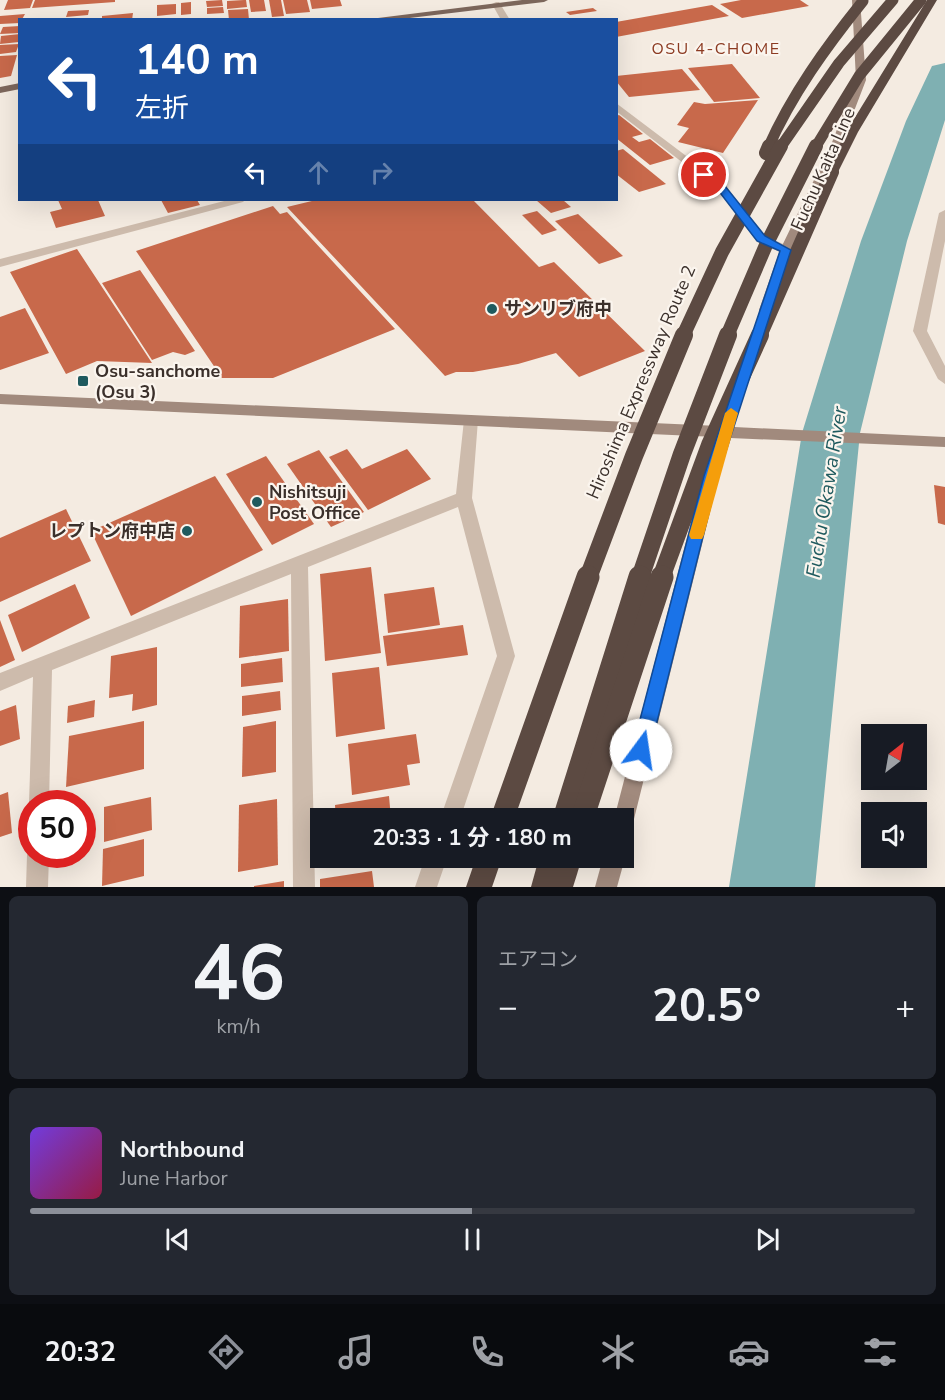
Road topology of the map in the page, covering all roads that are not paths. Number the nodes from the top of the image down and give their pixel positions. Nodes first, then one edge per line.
1 (544, 0) edge
2 (856, 0) edge
3 (863, 0) edge
4 (893, 0) edge
5 (921, 0) edge
6 (932, 0) edge
7 (496, 4) junction
8 (382, 18) edge
9 (505, 18) edge
10 (18, 86) edge
11 (0, 90) edge
12 (618, 108) edge
13 (235, 201) edge
14 (747, 203) junction
15 (945, 213) edge
16 (786, 250) junction
17 (0, 263) edge
18 (945, 379) edge
19 (0, 399) edge
20 (471, 420) junction
21 (725, 431) junction
22 (938, 442) edge
23 (464, 498) junction
24 (299, 563) junction
25 (43, 665) junction
26 (0, 682) edge
27 (39, 790) edge
28 (454, 808) edge
29 (506, 808) edge
30 (567, 808) edge
31 (586, 808) edge
32 (627, 808) edge
33 (38, 868) edge
34 (433, 868) edge
35 (486, 868) edge
36 (549, 868) edge
37 (566, 868) edge
38 (611, 868) edge
39 (37, 887) edge
40 (304, 887) edge
41 (426, 887) edge
42 (479, 887) edge
43 (544, 887) edge
44 (560, 887) edge
45 (606, 887) edge

1 - 7 main road
2 - 16 main road, Fuchu Kaita Line
3 - 14 highway, bridge
4 - 14 highway, Hiroshima Expressway Route 2, bridge
5 - 30 highway, bridge
6 - 31 highway, bridge
7 - 8 main road
7 - 9 street
10 - 11 main road
12 - 16 street
13 - 17 street
14 - 29 highway, Hiroshima Expressway Route 2, bridge
15 - 18 street
16 - 21 main road, Fuchu Kaita Line
19 - 20 main road
20 - 21 main road
20 - 23 street
21 - 22 main road
21 - 32 main road, Fuchu Kaita Line
23 - 24 street
23 - 28 street
24 - 25 street
24 - 40 street
25 - 26 street
25 - 27 street
33 - 39 street
34 - 41 street
35 - 42 highway
36 - 43 highway
37 - 44 highway
38 - 45 main road

